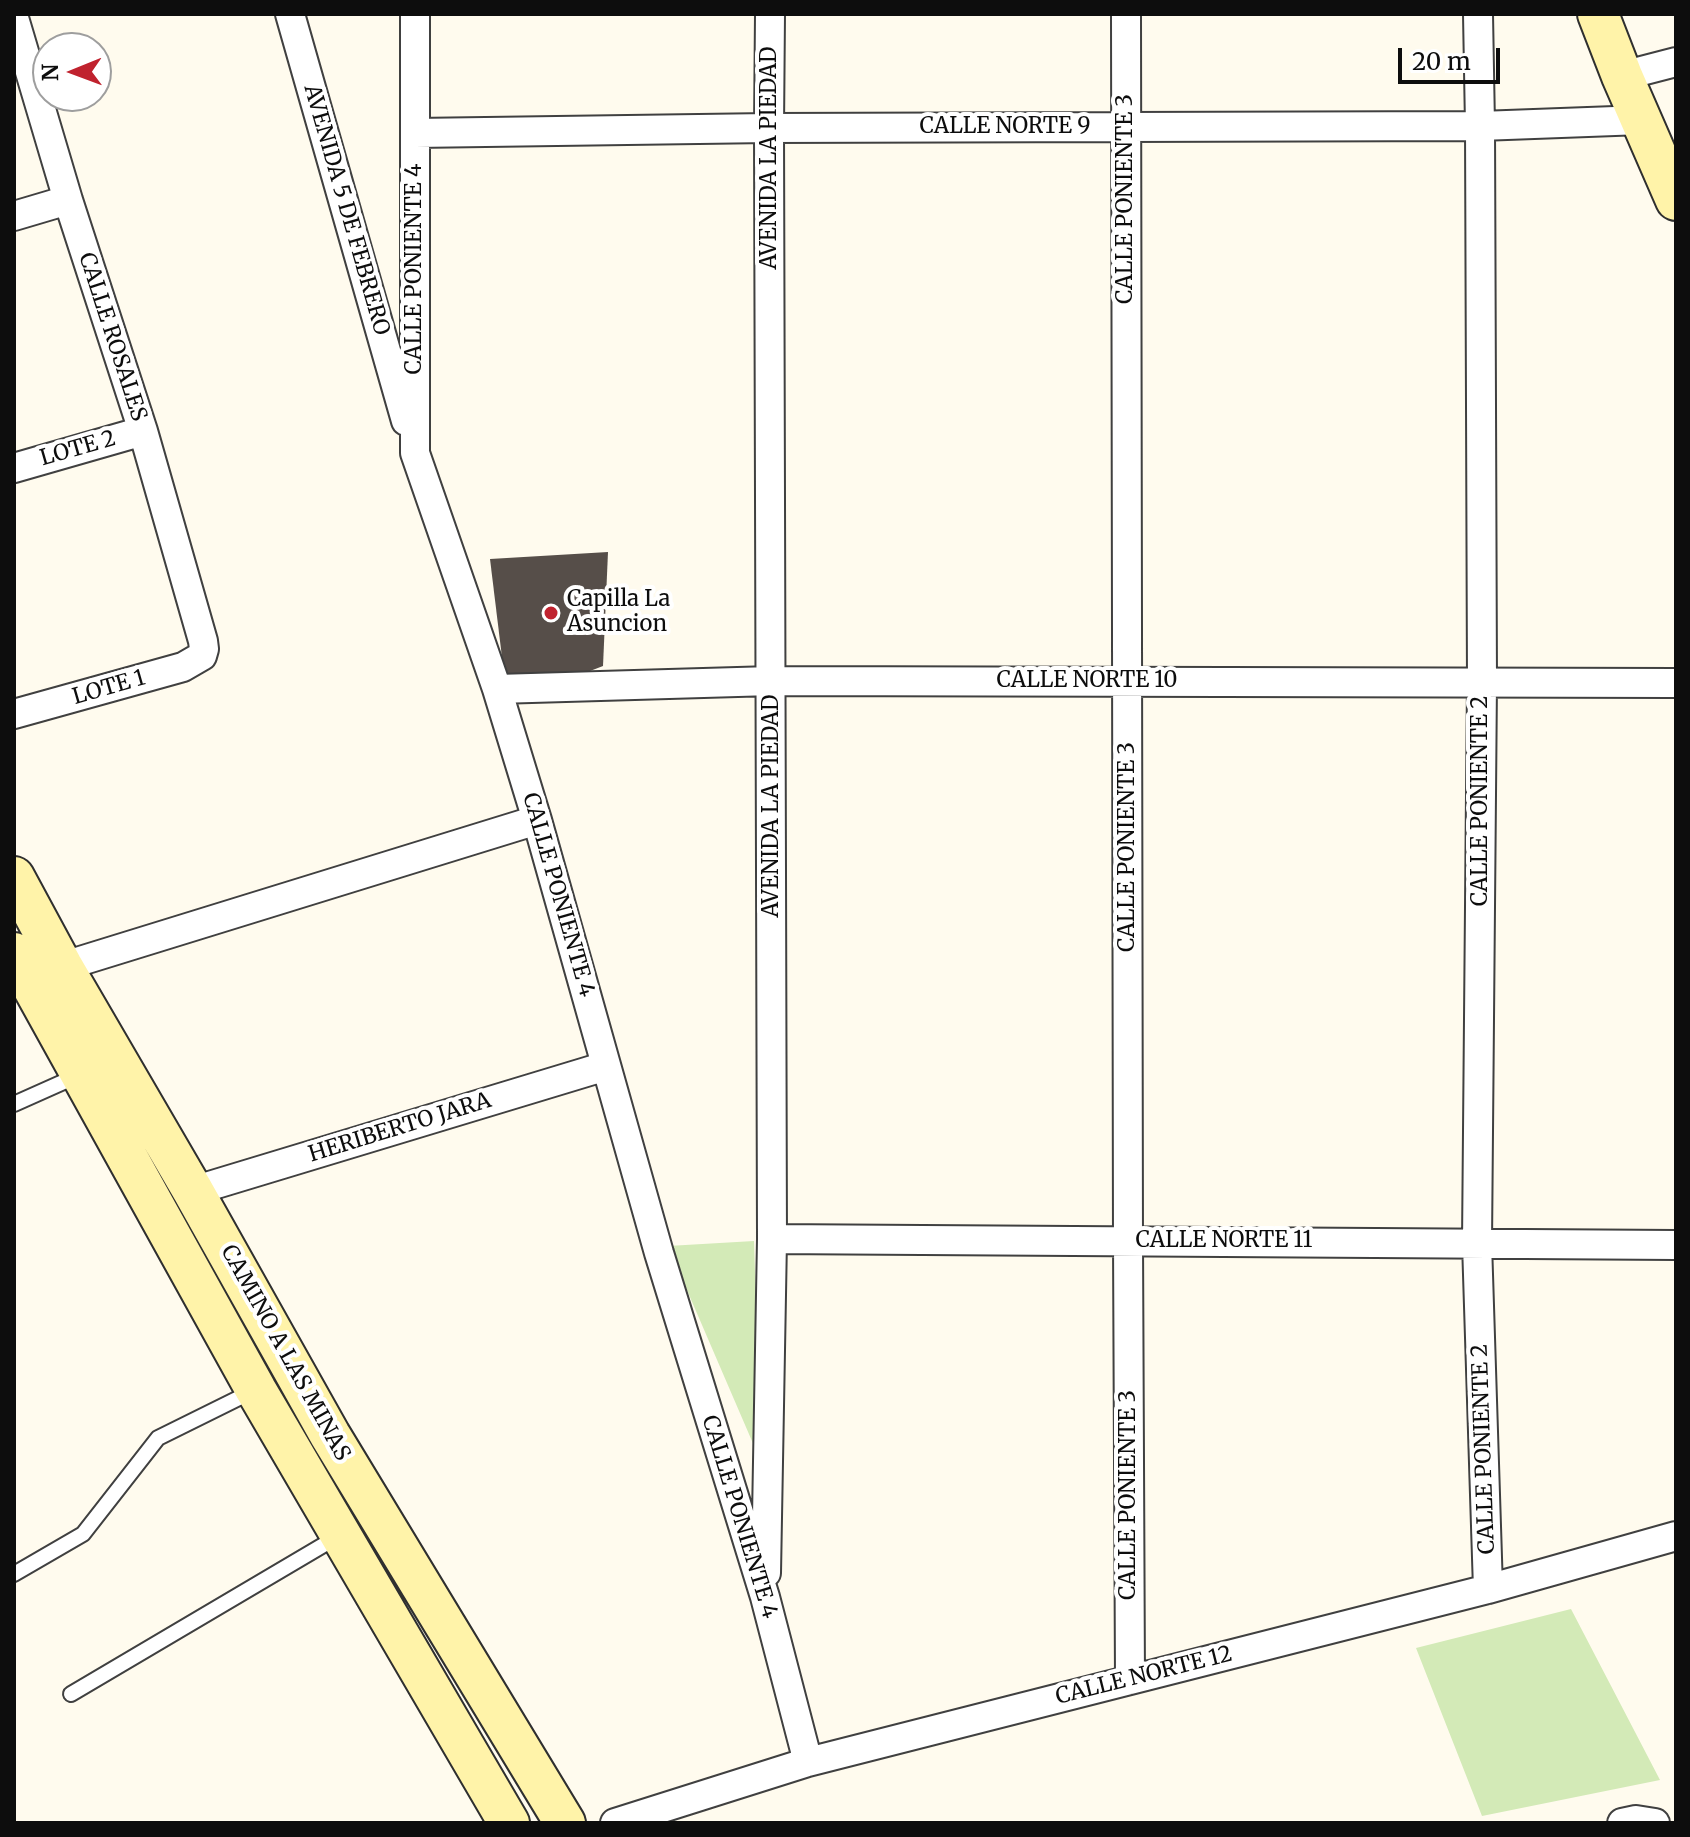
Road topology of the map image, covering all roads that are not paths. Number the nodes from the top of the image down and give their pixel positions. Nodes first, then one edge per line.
1 (290, 14) edge
2 (415, 14) edge
3 (770, 14) edge
4 (1126, 14) edge
5 (1478, 14) edge
6 (1598, 14) edge
7 (14, 18) edge
8 (1676, 62) edge
9 (1622, 76) junction
10 (1642, 120) junction
11 (1480, 126) junction
12 (1126, 127) junction
13 (769, 128) junction
14 (415, 133) junction
15 (68, 200) junction
16 (1676, 200) edge
17 (14, 216) edge
18 (143, 431) junction
19 (415, 453) junction
20 (14, 468) edge
21 (202, 656) joint
22 (772, 681) junction
23 (1128, 681) junction
24 (1482, 682) junction
25 (1676, 683) edge
26 (497, 689) junction
27 (14, 714) edge
28 (537, 820) junction
29 (14, 877) edge
30 (35, 966) edge
31 (606, 1066) junction
32 (82, 1074) junction
33 (14, 1104) edge
34 (193, 1191) junction
35 (772, 1239) junction
36 (1128, 1241) junction
37 (1477, 1243) junction
38 (1676, 1245) edge
39 (256, 1390) junction
40 (340, 1534) junction
41 (1676, 1536) edge
42 (14, 1574) edge
43 (1488, 1589) junction
44 (765, 1597) junction
45 (1130, 1680) junction
46 (71, 1694) dead end
47 (808, 1762) junction
48 (1655, 1822) edge
49 (509, 1823) edge
50 (565, 1823) edge
51 (615, 1823) edge
52 (1622, 1823) edge

1 - 19 street, AVENIDA 5 DE FEBRERO
2 - 14 street, CALLE PONIENTE 4
3 - 13 street, AVENIDA LA PIEDAD
4 - 12 street, CALLE PONIENTE 3
5 - 11 street, CALLE PONIENTE 2
6 - 9 street
7 - 15 street, CALLE ROSALES
8 - 9 street
9 - 10 street
10 - 11 street, CALLE NORTE 9
10 - 16 street
11 - 12 street, CALLE NORTE 9
11 - 24 street, CALLE PONIENTE 2
12 - 13 street, CALLE NORTE 9
12 - 23 street, CALLE PONIENTE 3
13 - 14 street, CALLE NORTE 9
13 - 22 street, AVENIDA LA PIEDAD
14 - 19 street, CALLE PONIENTE 4
15 - 17 street
15 - 18 street, CALLE ROSALES
18 - 20 street, LOTE 2
18 - 21 street, CALLE ROSALES
19 - 26 street, CALLE PONIENTE 4
21 - 27 street, LOTE 1
22 - 23 street, CALLE NORTE 10
22 - 26 street, CALLE NORTE 10
22 - 35 street, AVENIDA LA PIEDAD
23 - 24 street, CALLE NORTE 10
23 - 36 street, CALLE PONIENTE 3
24 - 25 street, CALLE NORTE 10
24 - 37 street, CALLE PONIENTE 2
26 - 28 street, CALLE PONIENTE 4
28 - 30 street
28 - 31 street, CALLE PONIENTE 4
29 - 30 street, CAMINO A LAS MINAS
30 - 32 street, CAMINO A LAS MINAS
30 - 34 street, CAMINO A LAS MINAS
31 - 34 street, HERIBERTO JARA
31 - 44 street, CALLE PONIENTE 4
32 - 33 lane
32 - 39 street, CAMINO A LAS MINAS
34 - 50 street, CAMINO A LAS MINAS
35 - 36 street, CALLE NORTE 11
35 - 44 street, AVENIDA LA PIEDAD
36 - 37 street, CALLE NORTE 11
36 - 45 street, CALLE PONIENTE 3
37 - 38 street, CALLE NORTE 11
37 - 43 street, CALLE PONIENTE 2
39 - 40 street, CAMINO A LAS MINAS
39 - 42 lane
40 - 46 lane
40 - 49 street, CAMINO A LAS MINAS
41 - 43 street, CALLE NORTE 12
43 - 45 street, CALLE NORTE 12
44 - 47 street, CALLE PONIENTE 4
45 - 47 street, CALLE NORTE 12
47 - 51 street, CALLE NORTE 12
48 - 52 street

